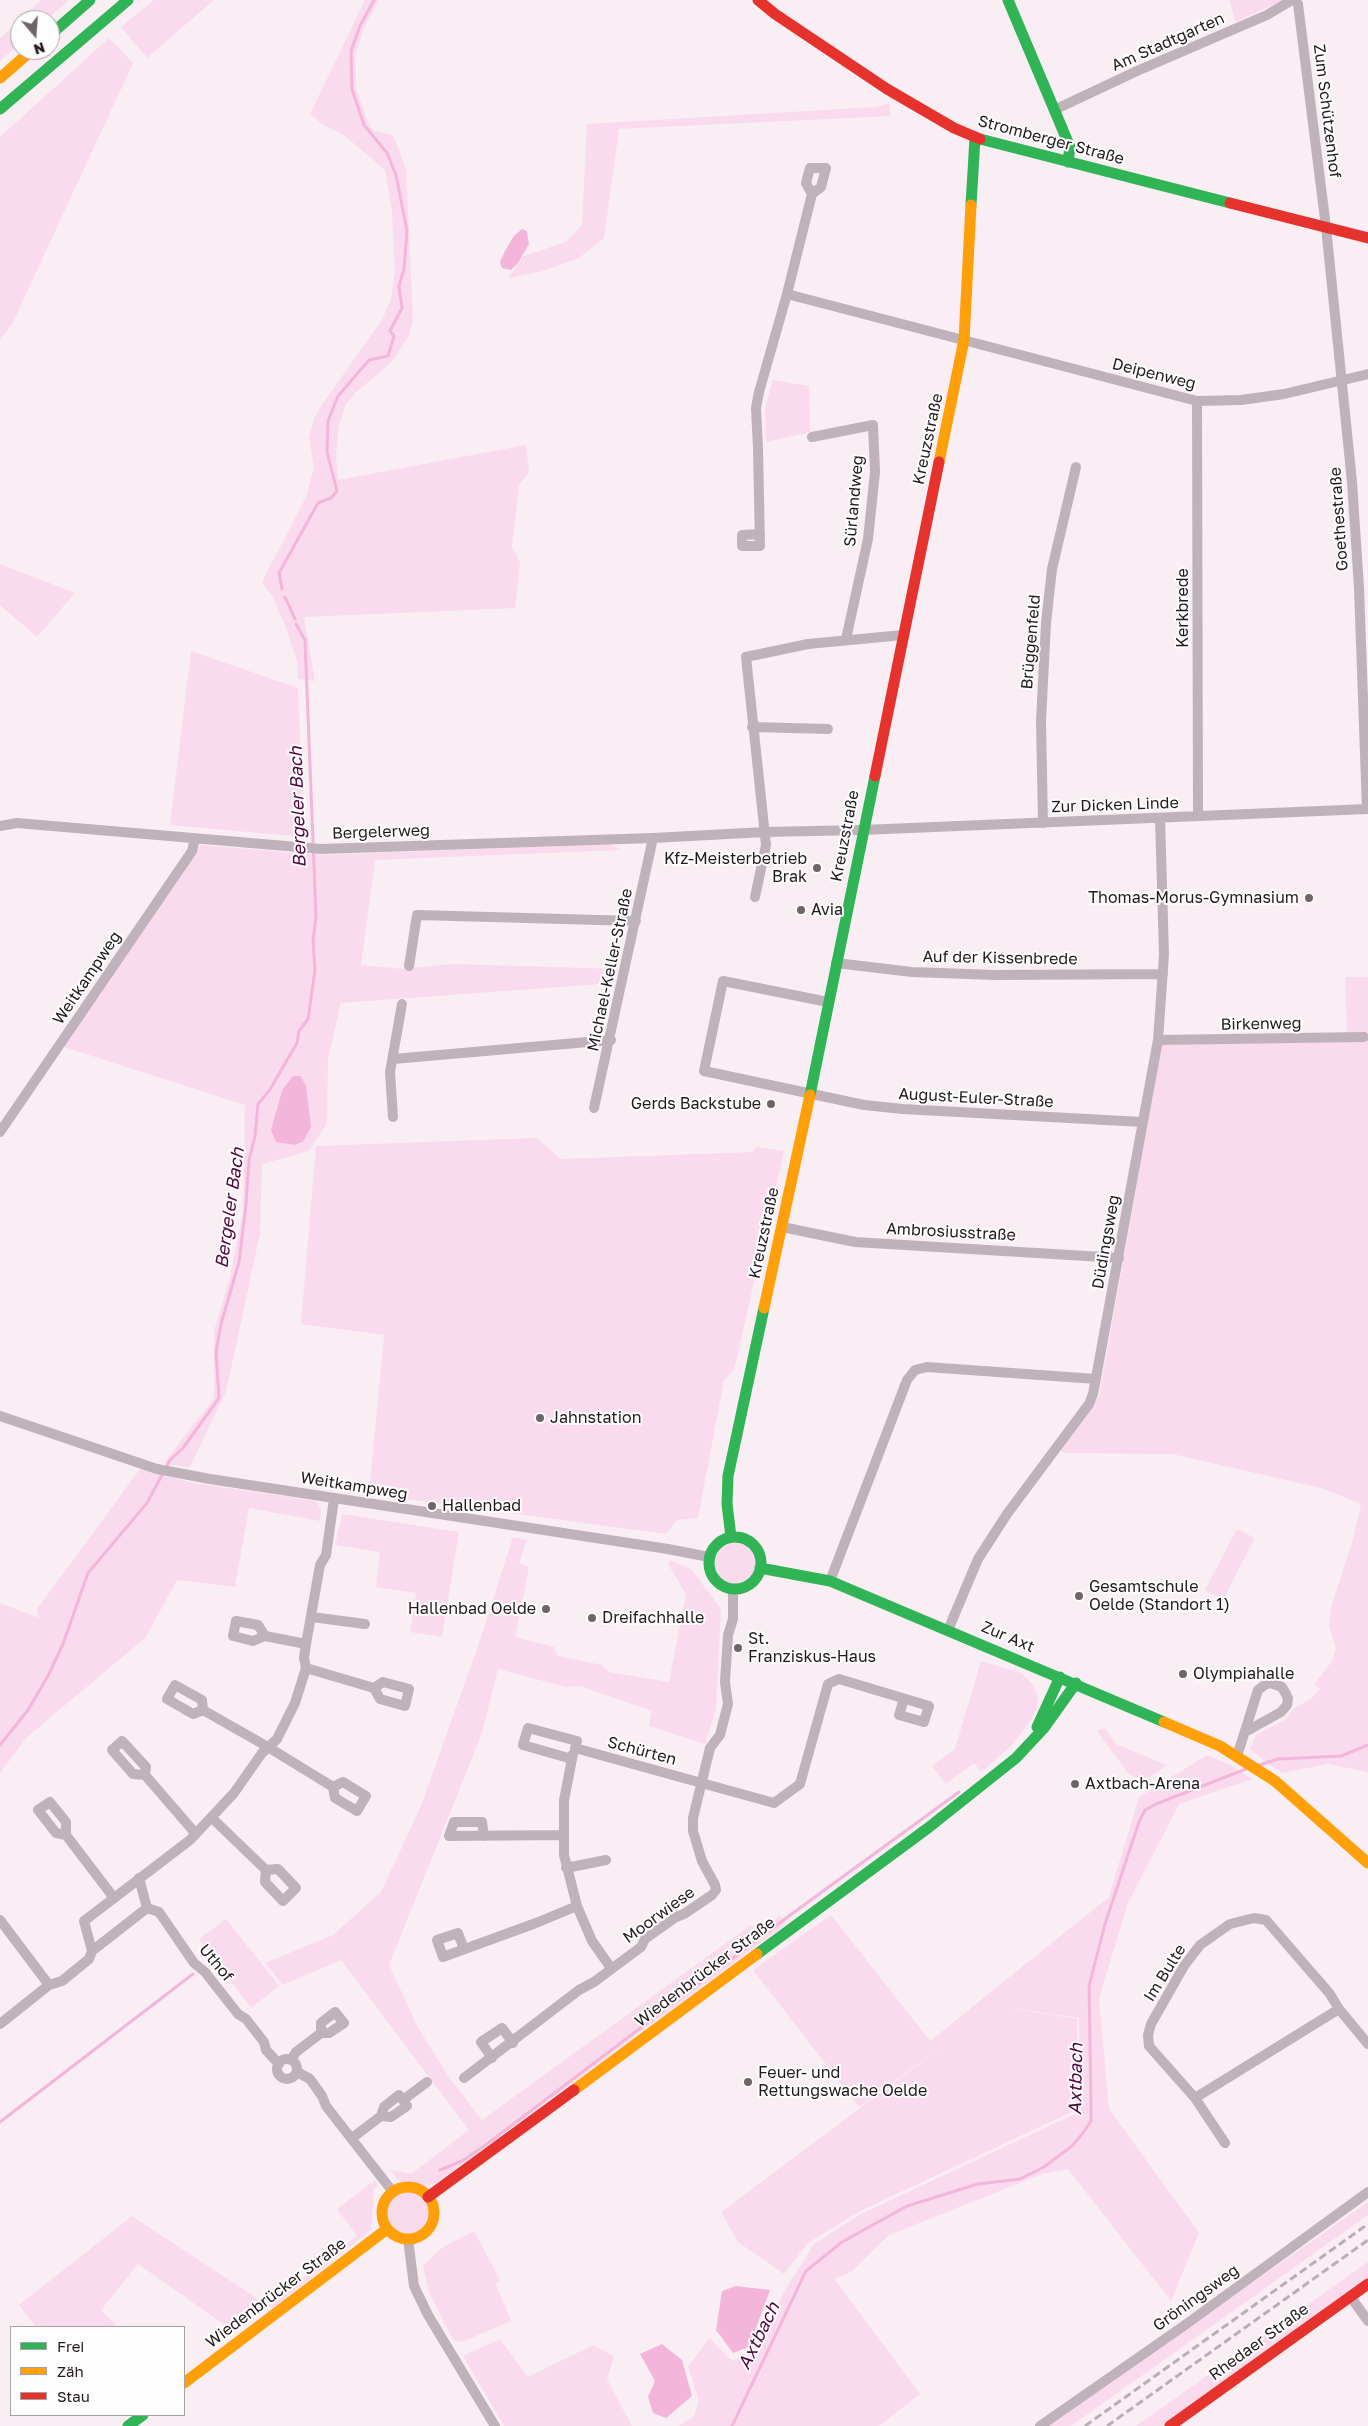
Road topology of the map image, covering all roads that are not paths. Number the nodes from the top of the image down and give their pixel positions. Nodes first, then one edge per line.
1 (90, 0) edge
2 (128, 0) edge
3 (758, 0) edge
4 (1008, 0) edge
5 (1294, 0) edge
6 (60, 26) edge
7 (21, 60) edge
8 (0, 78) edge
9 (0, 110) edge
10 (1054, 110) junction
11 (974, 138) junction
12 (1068, 162) junction
13 (812, 194) dead end
14 (1326, 227) junction
15 (1368, 238) edge
16 (787, 294) junction
17 (964, 340) junction
18 (1368, 374) edge
19 (1342, 382) junction
20 (1198, 401) junction
21 (812, 437) dead end
22 (1076, 467) dead end
23 (760, 534) dead end
24 (903, 635) junction
25 (846, 639) junction
26 (752, 727) junction
27 (828, 729) dead end
28 (1367, 809) edge
29 (1198, 816) junction
30 (1160, 818) junction
31 (1043, 823) junction
32 (0, 826) edge
33 (862, 830) junction
34 (765, 832) junction
35 (653, 838) junction
36 (195, 839) junction
37 (755, 897) dead end
38 (636, 921) junction
39 (836, 963) junction
40 (409, 966) dead end
41 (1164, 974) junction
42 (828, 1002) junction
43 (402, 1004) dead end
44 (1364, 1037) dead end
45 (610, 1040) junction
46 (1158, 1040) junction
47 (393, 1059) junction
48 (810, 1094) junction
49 (594, 1108) dead end
50 (393, 1117) dead end
51 (1142, 1122) junction
52 (0, 1132) edge
53 (782, 1227) junction
54 (1119, 1258) junction
55 (1096, 1379) junction
56 (0, 1416) edge
57 (334, 1498) junction
58 (730, 1537) junction
59 (709, 1557) junction
60 (760, 1568) junction
61 (830, 1581) junction
62 (733, 1589) junction
63 (312, 1616) junction
64 (365, 1624) dead end
65 (948, 1630) junction
66 (265, 1636) dead end
67 (306, 1644) junction
68 (306, 1668) junction
69 (1060, 1676) junction
70 (1076, 1683) junction
71 (374, 1688) dead end
72 (904, 1699) dead end
73 (203, 1710) dead end
74 (1247, 1731) junction
75 (268, 1747) junction
76 (575, 1748) junction
77 (1237, 1756) junction
78 (572, 1759) junction
79 (998, 1771) junction
80 (145, 1775) dead end
81 (701, 1783) junction
82 (333, 1787) dead end
83 (212, 1818) junction
84 (196, 1834) junction
85 (562, 1834) junction
86 (66, 1835) dead end
87 (484, 1836) dead end
88 (606, 1860) dead end
89 (1368, 1863) edge
90 (566, 1868) junction
91 (266, 1870) dead end
92 (140, 1878) junction
93 (114, 1898) junction
94 (577, 1906) junction
95 (147, 1908) junction
96 (0, 1920) edge
97 (464, 1949) dead end
98 (92, 1951) junction
99 (611, 1968) junction
100 (48, 1985) junction
101 (1339, 2009) junction
102 (0, 2024) edge
103 (321, 2033) dead end
104 (513, 2043) junction
105 (1368, 2044) edge
106 (492, 2058) junction
107 (291, 2060) junction
108 (278, 2064) junction
109 (297, 2072) junction
110 (464, 2078) dead end
111 (427, 2082) dead end
112 (1195, 2098) junction
113 (352, 2138) junction
114 (1225, 2143) dead end
115 (392, 2192) junction
116 (1368, 2192) edge
117 (428, 2197) junction
118 (387, 2229) junction
119 (408, 2239) junction
120 (1368, 2284) edge
121 (1350, 2296) junction
122 (1368, 2321) edge
123 (185, 2382) edge
124 (142, 2416) edge
125 (128, 2426) edge
126 (495, 2426) edge
127 (1040, 2426) edge
128 (1170, 2426) edge

1 - 6 main road
2 - 9 main road
3 - 11 main road, Stromberger Straße
4 - 10 main road
5 - 10 street, Am Stadtgarten
5 - 14 street, Zum Schützenhof
7 - 8 main road
10 - 12 main road
11 - 12 main road, Stromberger Straße
11 - 17 main road, Kreuzstraße
12 - 14 main road, Stromberger Straße
13 - 16 street
14 - 15 main road, Stromberger Straße
14 - 19 street, Goethestraße
16 - 17 street, Deipenweg
16 - 23 street
17 - 20 street, Deipenweg
17 - 24 main road, Kreuzstraße
18 - 19 street, Deipenweg
19 - 20 street, Deipenweg
19 - 28 street, Goethestraße
20 - 29 street, Kerkbrede
21 - 25 street, Sürlandweg
22 - 31 street, Brüggenfeld
24 - 25 street
24 - 33 main road, Kreuzstraße
25 - 26 street
26 - 27 street
26 - 34 street
28 - 29 street, Zur Dicken Linde
29 - 30 street, Zur Dicken Linde
30 - 31 street, Zur Dicken Linde
30 - 41 street, Düdingsweg
31 - 33 street, Zur Dicken Linde
32 - 36 street, Bergelerweg
33 - 34 street, Bergelerweg
33 - 39 main road, Kreuzstraße
34 - 35 street, Bergelerweg
34 - 37 street
35 - 36 street, Bergelerweg
35 - 38 street, Michael-Keller-Straße
36 - 52 street, Weitkampweg
38 - 40 street
38 - 45 street, Michael-Keller-Straße
39 - 41 street, Auf der Kissenbrede
39 - 42 main road, Kreuzstraße
41 - 46 street, Düdingsweg
42 - 48 main road, Kreuzstraße
42 - 48 street, August-Euler-Straße
43 - 47 street
44 - 46 street, Birkenweg
45 - 47 street
45 - 49 street, Michael-Keller-Straße
46 - 51 street, Düdingsweg
47 - 50 street
48 - 51 street, August-Euler-Straße
48 - 53 main road, Kreuzstraße
51 - 54 street, Düdingsweg
53 - 54 street, Ambrosiusstraße
53 - 58 main road, Kreuzstraße
54 - 55 street, Düdingsweg
55 - 61 street
55 - 65 street, Düdingsweg
56 - 57 street, Weitkampweg
57 - 59 street, Weitkampweg
57 - 63 street
58 - 59 main road
58 - 60 main road
59 - 62 main road
60 - 61 main road, Zur Axt
60 - 62 main road
61 - 65 main road, Zur Axt
62 - 81 street, Moorwiese
63 - 64 street
63 - 67 street
65 - 69 main road, Zur Axt
66 - 67 street
67 - 68 street
68 - 71 street
68 - 75 street
69 - 70 main road, Zur Axt
69 - 79 main road, Wiedenbrücker Straße
70 - 77 main road, Zur Axt
70 - 79 main road, Wiedenbrücker Straße
72 - 81 street, Schürten
73 - 75 street
74 - 74 street
74 - 77 street
75 - 82 street
75 - 83 street
76 - 78 street
76 - 78 street, Schürten
76 - 81 street, Schürten
77 - 89 main road, Zur Axt
78 - 85 street
79 - 117 main road, Wiedenbrücker Straße
80 - 84 street
81 - 99 street, Moorwiese
83 - 84 street
83 - 91 street
84 - 92 street
85 - 87 street
85 - 90 street
86 - 93 street
88 - 90 street
90 - 94 street
92 - 93 street
92 - 95 street
93 - 98 street
94 - 97 street
94 - 99 street
95 - 98 street
95 - 108 street, Uthof
96 - 100 street
98 - 100 street
99 - 104 street, Moorwiese
100 - 102 street
101 - 105 street, Im Bulte
101 - 112 street
101 - 112 street, Im Bulte
103 - 107 street
104 - 106 street, Moorwiese
104 - 106 street
106 - 110 street, Moorwiese
107 - 108 street
107 - 109 street
108 - 109 street
109 - 113 street
111 - 113 street
112 - 114 street, Im Bulte
113 - 115 street
115 - 117 main road
115 - 118 main road
116 - 127 street, Gröningsweg
117 - 119 main road
118 - 119 main road
118 - 123 main road, Wiedenbrücker Straße
119 - 126 street
120 - 121 main road, Rhedaer Straße
121 - 122 street
121 - 128 main road, Rhedaer Straße
124 - 125 main road

